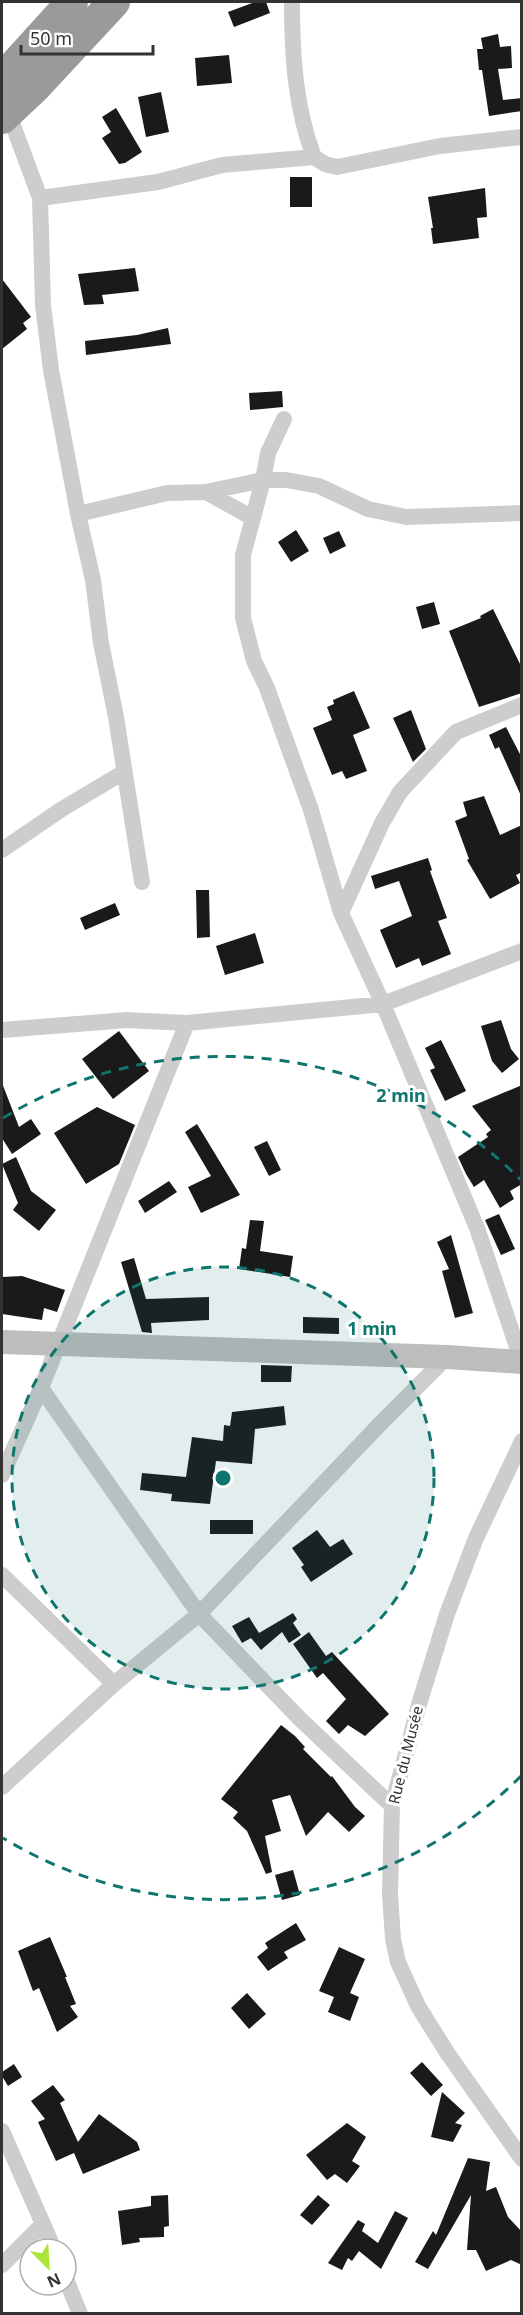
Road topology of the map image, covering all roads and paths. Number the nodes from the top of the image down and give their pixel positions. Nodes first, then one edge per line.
1 (72, 2) edge
2 (114, 2) edge
3 (292, 2) edge
4 (2, 79) edge
5 (5, 115) edge
6 (522, 137) edge
7 (314, 157) junction
8 (40, 198) junction
9 (284, 419) dead end
10 (263, 480) junction
11 (206, 492) junction
12 (522, 513) edge
13 (78, 514) junction
14 (253, 518) junction
15 (522, 705) edge
16 (124, 772) junction
17 (2, 850) edge
18 (142, 882) dead end
19 (341, 913) junction
20 (522, 951) edge
21 (383, 1004) junction
22 (186, 1023) junction
23 (2, 1030) edge
24 (2, 1342) edge
25 (58, 1344) junction
26 (522, 1351) edge
27 (447, 1357) junction
28 (522, 1362) edge
29 (40, 1388) junction
30 (522, 1441) edge
31 (2, 1475) edge
32 (2, 1575) edge
33 (199, 1614) junction
34 (114, 1684) junction
35 (2, 1787) edge
36 (392, 1806) junction
37 (2, 2131) edge
38 (522, 2159) edge
39 (43, 2224) junction
40 (49, 2237) edge
41 (2, 2265) edge
42 (73, 2297) edge
43 (80, 2313) edge

1 - 4 highway
2 - 5 highway
3 - 7 street
5 - 8 street
6 - 7 street
7 - 8 street
8 - 13 street
9 - 10 street
10 - 11 street
10 - 12 street
10 - 14 street
11 - 13 street
11 - 14 street
13 - 16 street
14 - 19 street
15 - 19 street
16 - 17 street
16 - 18 street
19 - 21 street
20 - 21 street
21 - 22 street
21 - 26 street
22 - 23 street
22 - 25 street
24 - 25 street
25 - 27 street
25 - 29 street
27 - 28 street
27 - 33 street
29 - 31 street
29 - 33 street
30 - 36 street, Rue du Musée
32 - 34 street
33 - 34 street
33 - 36 street
34 - 35 street
36 - 38 street, Rue du Musée
37 - 39 street
39 - 40 street
39 - 41 street
42 - 43 street

